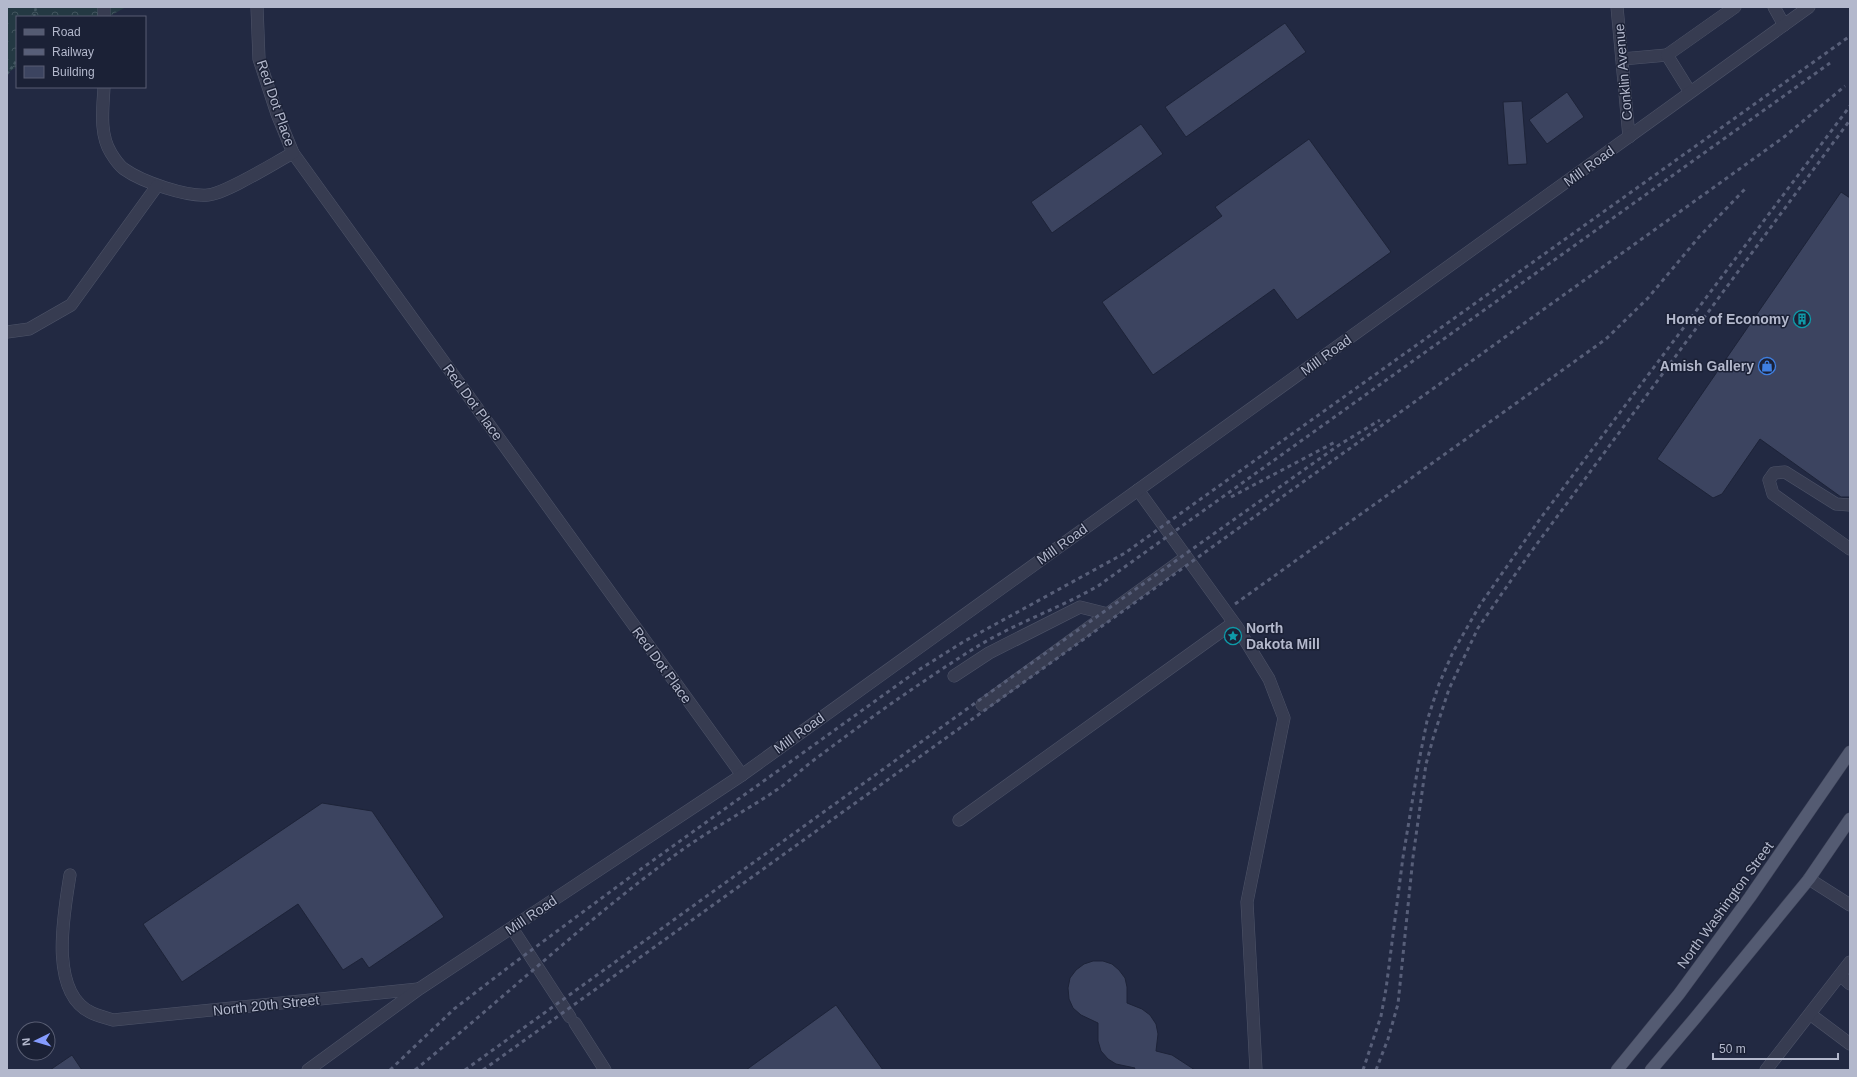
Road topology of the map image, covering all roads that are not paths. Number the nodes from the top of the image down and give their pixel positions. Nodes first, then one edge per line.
1 (257, 7) edge
2 (1617, 7) edge
3 (1735, 7) edge
4 (1774, 7) edge
5 (1806, 8) edge
6 (1784, 25) junction
7 (1667, 55) junction
8 (1622, 59) junction
9 (104, 88) edge
10 (1690, 92) junction
11 (1629, 137) junction
12 (293, 153) junction
13 (157, 186) junction
14 (7, 332) edge
15 (1138, 490) junction
16 (1850, 505) edge
17 (1850, 549) edge
18 (1186, 557) junction
19 (1108, 614) junction
20 (1233, 622) junction
21 (954, 676) dead end
22 (982, 705) dead end
23 (1850, 752) edge
24 (742, 775) junction
25 (1850, 819) edge
26 (959, 820) dead end
27 (70, 875) dead end
28 (1809, 878) junction
29 (1850, 905) edge
30 (512, 928) junction
31 (1850, 962) edge
32 (1840, 975) junction
33 (1850, 984) edge
34 (419, 989) junction
35 (1810, 1014) junction
36 (1850, 1044) edge
37 (308, 1070) edge
38 (605, 1070) edge
39 (1256, 1070) edge
40 (1617, 1070) edge
41 (1651, 1070) edge
42 (1766, 1070) edge

1 - 12 street, Red Dot Place
2 - 8 street, Conklin Avenue
3 - 7 street
4 - 6 street
5 - 6 street, Mill Road
6 - 10 street, Mill Road
7 - 8 street
7 - 10 street
8 - 11 street, Conklin Avenue
9 - 13 street
10 - 11 street, Mill Road
11 - 15 street, Mill Road
12 - 13 street
12 - 24 street, Red Dot Place
13 - 14 street
15 - 18 street
15 - 24 street, Mill Road
16 - 17 street
18 - 19 street
18 - 20 street
19 - 21 street
19 - 22 street
20 - 26 street
20 - 39 street
23 - 40 main road, North Washington Street
24 - 30 street, Mill Road
25 - 28 main road
27 - 34 street, North 20th Street
28 - 29 street
28 - 41 main road
30 - 34 street, Mill Road
30 - 38 street
31 - 32 street
32 - 33 street
32 - 35 street
34 - 37 street, Mill Road
35 - 36 street
35 - 42 street

